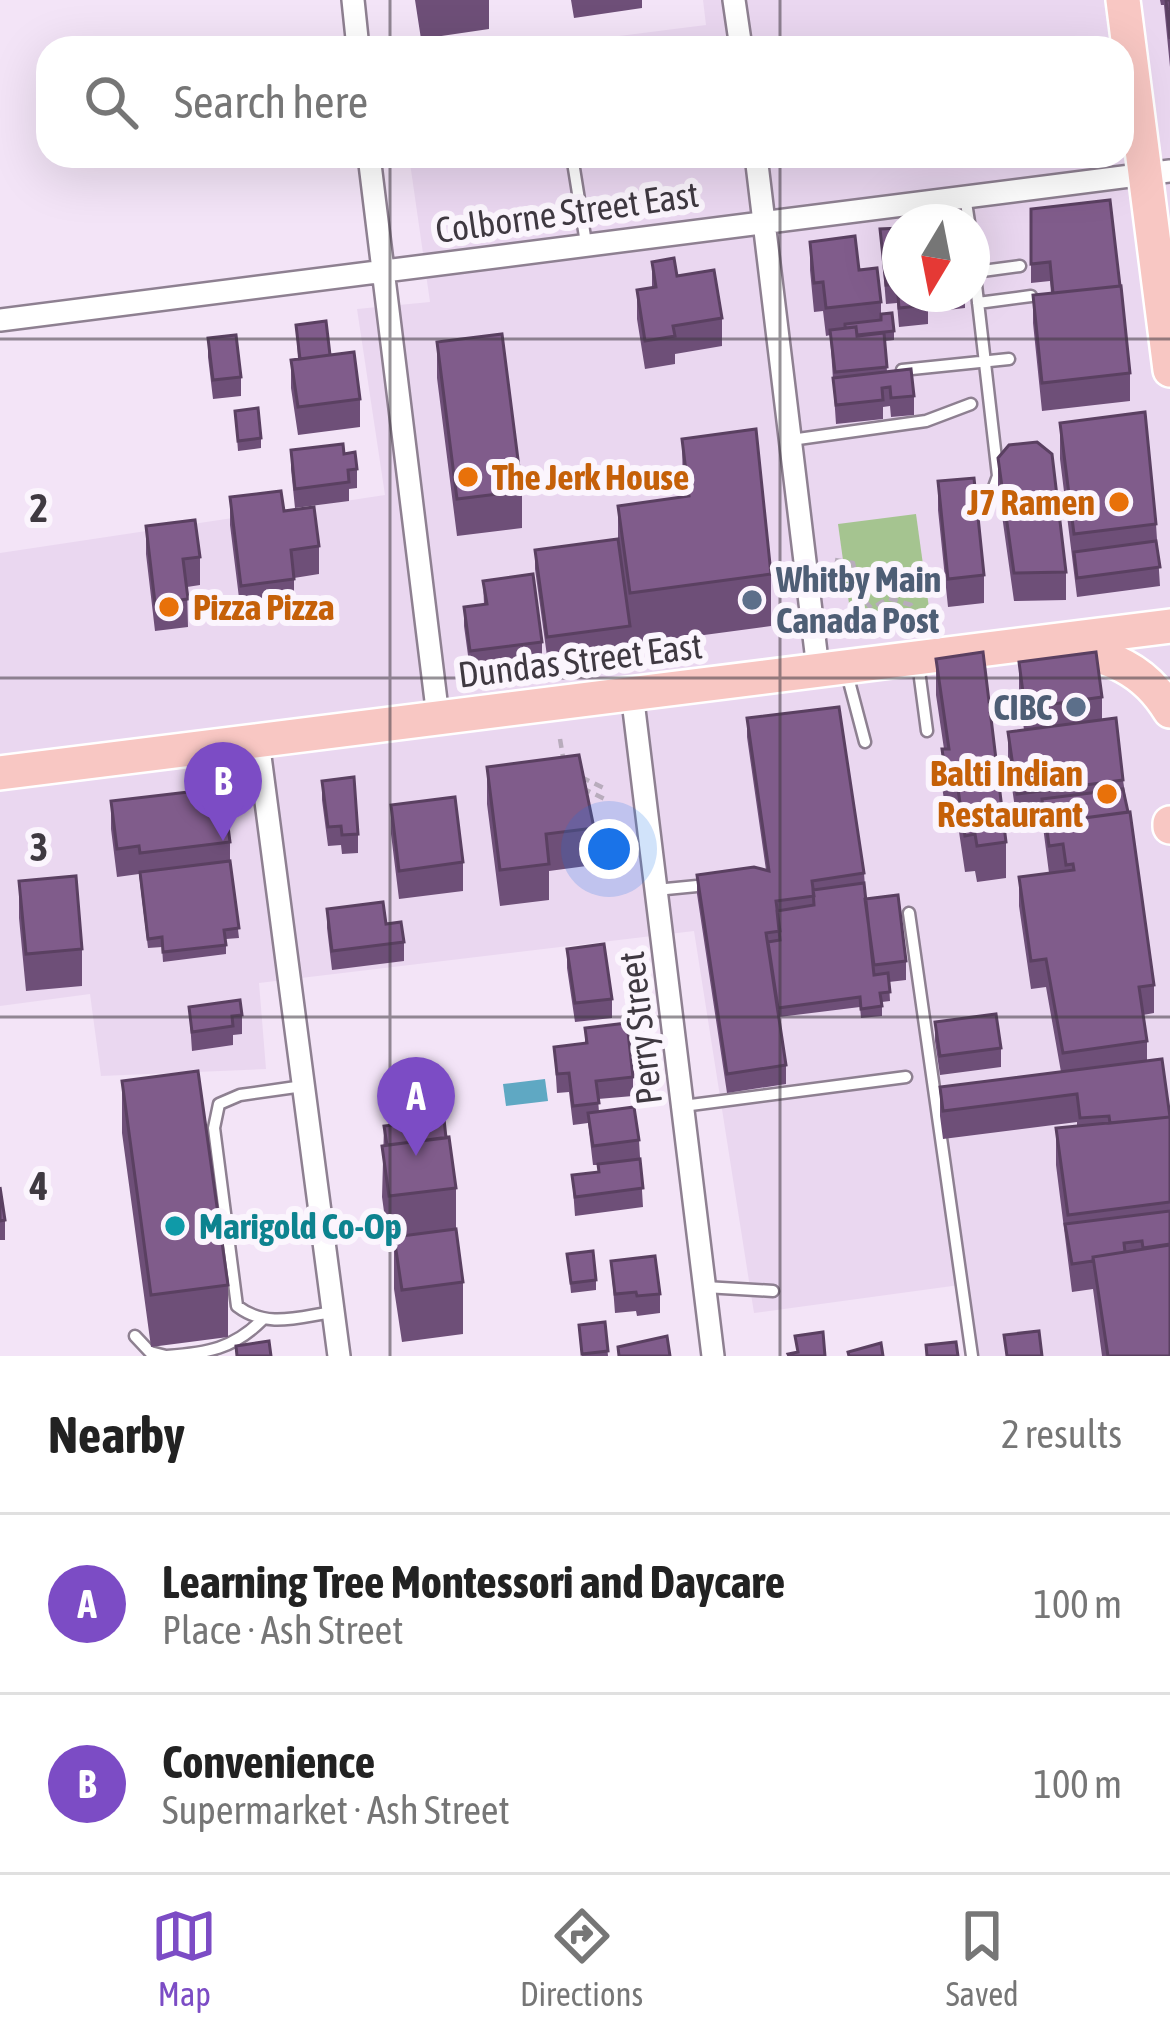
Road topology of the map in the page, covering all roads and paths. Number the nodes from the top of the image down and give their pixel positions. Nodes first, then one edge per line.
1 (353, 0) edge
2 (734, 0) edge
3 (1123, 0) edge
4 (357, 36) edge
5 (739, 36) edge
6 (1130, 36) edge
7 (1134, 56) edge
8 (370, 168) edge
9 (574, 168) edge
10 (758, 168) edge
11 (1157, 172) edge
12 (965, 196) junction
13 (966, 204) edge
14 (764, 219) junction
15 (586, 243) junction
16 (1020, 266) dead end
17 (381, 270) junction
18 (990, 270) edge
19 (1031, 296) edge
20 (990, 301) edge
21 (979, 312) edge
22 (0, 320) edge
23 (1009, 359) dead end
24 (985, 362) junction
25 (902, 370) edge
26 (1170, 370) edge
27 (971, 404) dead end
28 (791, 440) junction
29 (989, 501) dead end
30 (835, 560) dead end
31 (871, 608) junction
32 (1170, 626) edge
33 (862, 630) dead end
34 (919, 641) junction
35 (1031, 643) junction
36 (832, 668) junction
37 (632, 693) junction
38 (1170, 711) edge
39 (438, 717) junction
40 (927, 731) dead end
41 (560, 739) dead end
42 (258, 741) junction
43 (865, 742) dead end
44 (0, 773) edge
45 (567, 781) edge
46 (608, 790) dead end
47 (609, 801) dead end
48 (717, 884) edge
49 (656, 890) junction
50 (909, 913) dead end
51 (906, 1077) dead end
52 (304, 1086) junction
53 (956, 1099) edge
54 (933, 1102) junction
55 (682, 1106) junction
56 (706, 1287) junction
57 (773, 1291) dead end
58 (333, 1312) junction
59 (262, 1320) junction
60 (135, 1336) dead end
61 (166, 1356) edge
62 (339, 1356) edge
63 (713, 1356) edge
64 (971, 1356) edge

1 - 4 street
2 - 5 street
3 - 6 main road
7 - 11 main road
8 - 17 street
9 - 15 lane
10 - 14 street
11 - 12 street, Colborne Street East
11 - 26 main road
12 - 13 lane
12 - 14 street, Colborne Street East
14 - 15 street, Colborne Street East
14 - 28 street
15 - 17 street, Colborne Street East
16 - 18 lane
17 - 22 street, Colborne Street East
17 - 39 street
19 - 20 lane
21 - 24 lane
23 - 24 lane
24 - 25 lane
24 - 29 lane
27 - 28 lane
28 - 36 street
30 - 31 path
31 - 33 path
31 - 34 path
32 - 35 main road, Dundas Street East
34 - 35 main road, Dundas Street East
34 - 36 main road, Dundas Street East
34 - 40 lane
35 - 38 main road
36 - 37 main road, Dundas Street East
36 - 43 lane
37 - 39 main road, Dundas Street East
37 - 49 street, Perry Street
39 - 42 main road, Dundas Street East
41 - 46 path
42 - 44 main road, Dundas Street East
42 - 52 street
45 - 47 path
48 - 49 lane
49 - 55 street, Perry Street
50 - 54 lane
51 - 55 lane
52 - 58 street
52 - 59 lane
53 - 54 lane
54 - 64 lane
55 - 56 street, Perry Street
56 - 57 lane
56 - 63 street, Perry Street
58 - 59 lane
58 - 62 street
59 - 61 lane
60 - 61 lane

